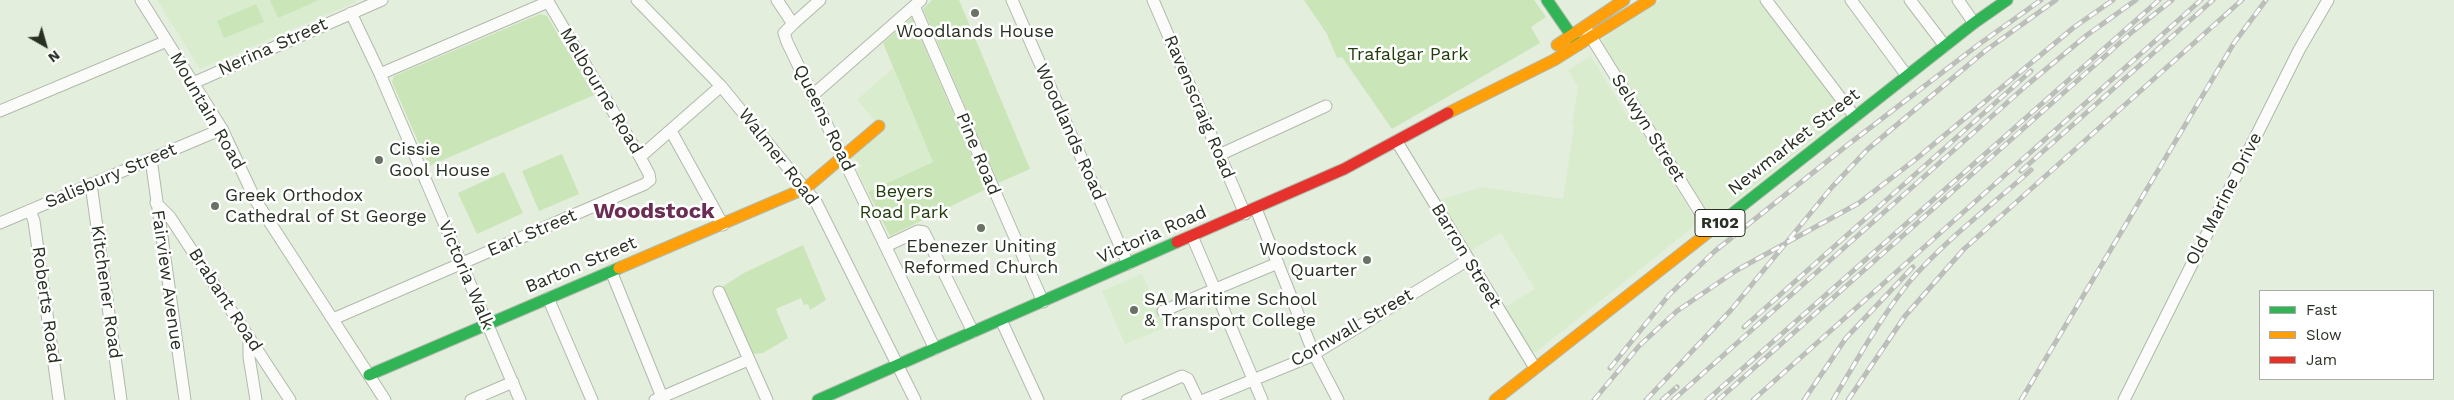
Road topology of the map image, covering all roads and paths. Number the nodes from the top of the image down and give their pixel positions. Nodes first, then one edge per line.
1 (141, 0) edge
2 (382, 0) edge
3 (637, 0) edge
4 (777, 0) edge
5 (820, 0) edge
6 (1012, 0) edge
7 (1153, 0) edge
8 (1547, 0) edge
9 (1624, 0) edge
10 (1650, 0) edge
11 (1766, 0) edge
12 (1851, 0) edge
13 (1910, 0) edge
14 (1958, 0) edge
15 (1995, 0) edge
16 (2007, 0) edge
17 (2328, 0) edge
18 (548, 1) edge
19 (365, 3) edge
20 (918, 3) edge
21 (351, 13) junction
22 (1974, 23) junction
23 (793, 24) junction
24 (1585, 27) junction
25 (1591, 37) junction
26 (1575, 40) junction
27 (167, 41) junction
28 (1945, 46) junction
29 (380, 74) junction
30 (1907, 76) junction
31 (193, 83) junction
32 (721, 86) junction
33 (813, 95) junction
34 (1326, 106) dead end
35 (0, 111) edge
36 (1855, 117) junction
37 (879, 126) dead end
38 (222, 129) junction
39 (671, 131) junction
40 (1397, 142) junction
41 (1220, 155) junction
42 (640, 157) junction
43 (843, 157) junction
44 (151, 159) junction
45 (648, 182) joint
46 (91, 184) junction
47 (806, 188) junction
48 (156, 203) junction
49 (30, 210) junction
50 (1250, 211) junction
51 (0, 223) edge
52 (722, 225) junction
53 (1710, 230) junction
54 (1192, 236) junction
55 (886, 246) junction
56 (1468, 260) junction
57 (461, 263) junction
58 (1278, 263) junction
59 (1128, 264) junction
60 (611, 271) junction
61 (1214, 289) junction
62 (719, 292) dead end
63 (548, 298) junction
64 (1043, 302) junction
65 (1163, 311) dead end
66 (333, 319) junction
67 (1001, 320) junction
68 (487, 324) junction
69 (973, 332) junction
70 (249, 336) junction
71 (935, 349) junction
72 (1314, 354) junction
73 (748, 360) junction
74 (900, 365) junction
75 (1535, 368) junction
76 (369, 375) junction
77 (1253, 380) junction
78 (513, 382) junction
79 (659, 398) edge
80 (59, 400) edge
81 (121, 400) edge
82 (185, 400) edge
83 (256, 400) edge
84 (290, 400) edge
85 (385, 400) edge
86 (472, 400) edge
87 (520, 400) edge
88 (592, 400) edge
89 (767, 400) edge
90 (818, 400) edge
91 (915, 400) edge
92 (1038, 400) edge
93 (1127, 400) edge
94 (1198, 400) edge
95 (1204, 400) edge
96 (1262, 400) edge
97 (1338, 400) edge
98 (1495, 400) edge
99 (2124, 400) edge

1 - 27 street, Mountain Road
2 - 19 street, Nerina Street
3 - 32 street, Walmer Road
4 - 23 street
5 - 23 street
6 - 59 street, Woodlands Road
7 - 41 street, Ravenscraig Road
8 - 26 main road
9 - 24 main road
10 - 25 main road, Victoria Road
11 - 36 street
12 - 30 street
13 - 28 street
14 - 22 street
15 - 22 main road, Newmarket Street / R102
16 - 22 main road, Newmarket Street / R102
17 - 99 street, Old Marine Drive
18 - 29 street
18 - 42 street, Melbourne Road
19 - 21 street, Nerina Street
20 - 33 street
20 - 64 street, Pine Road
21 - 29 street, Victoria Walk
21 - 31 street, Nerina Street
22 - 28 main road, Newmarket Street / R102
23 - 33 street, Queens Road
24 - 25 street, Selwyn Street
24 - 26 main road
25 - 26 main road, Victoria Road
25 - 53 street, Selwyn Street
26 - 40 main road, Victoria Road
27 - 31 street, Mountain Road
27 - 35 street
28 - 30 main road, Newmarket Street / R102
29 - 57 street, Victoria Walk
30 - 36 main road, Newmarket Street / R102
31 - 38 street, Mountain Road
32 - 39 street
32 - 47 street, Walmer Road
33 - 43 street, Queens Road
34 - 41 street
36 - 53 main road, Newmarket Street / R102
37 - 43 main road, Barton Street
38 - 44 street, Salisbury Street
38 - 66 street, Mountain Road
39 - 42 street
39 - 52 street
40 - 50 main road, Victoria Road
40 - 56 street, Barron Street
41 - 50 street, Ravenscraig Road
42 - 45 street, Melbourne Road
43 - 47 main road, Barton Street
43 - 55 street, Queens Road
44 - 46 street, Salisbury Street
44 - 48 street, Fairview Avenue
45 - 57 street, Earl Street
46 - 49 street, Salisbury Street
46 - 81 street, Kitchener Road
47 - 52 main road, Barton Street
47 - 74 street, Walmer Road
48 - 70 street, Brabant Road
48 - 82 street, Fairview Avenue
49 - 51 street, Salisbury Street
49 - 80 street, Roberts Road
50 - 54 main road, Victoria Road
50 - 58 street, Ravenscraig Road
52 - 60 main road, Barton Street
53 - 75 main road, Newmarket Street / R102
54 - 59 main road, Victoria Road
54 - 61 street
55 - 69 street
55 - 71 street, Queens Road
56 - 72 street, Cornwall Street
56 - 75 street, Barron Street
57 - 66 street, Earl Street
57 - 68 street, Victoria Walk
58 - 61 street
58 - 72 street, Ravenscraig Road
59 - 64 main road, Victoria Road
60 - 63 main road, Barton Street
60 - 79 street
61 - 65 street
61 - 77 street
62 - 73 street
63 - 68 main road, Barton Street
63 - 88 street
64 - 67 main road, Victoria Road
66 - 76 street, Mountain Road
67 - 69 main road, Victoria Road
67 - 92 street
68 - 76 main road, Barton Street
68 - 78 street, Victoria Walk
69 - 71 main road, Victoria Road
70 - 83 street
70 - 84 street, Brabant Road
71 - 74 main road, Victoria Road
72 - 77 street, Cornwall Street
72 - 97 street, Ravenscraig Road
73 - 79 street
73 - 89 street
74 - 90 main road, Victoria Road
74 - 91 street, Walmer Road
75 - 98 main road, Newmarket Street / R102
76 - 85 street, Mountain Road
77 - 95 street, Cornwall Street
77 - 96 street
78 - 86 street
78 - 87 street, Victoria Walk
93 - 94 street

